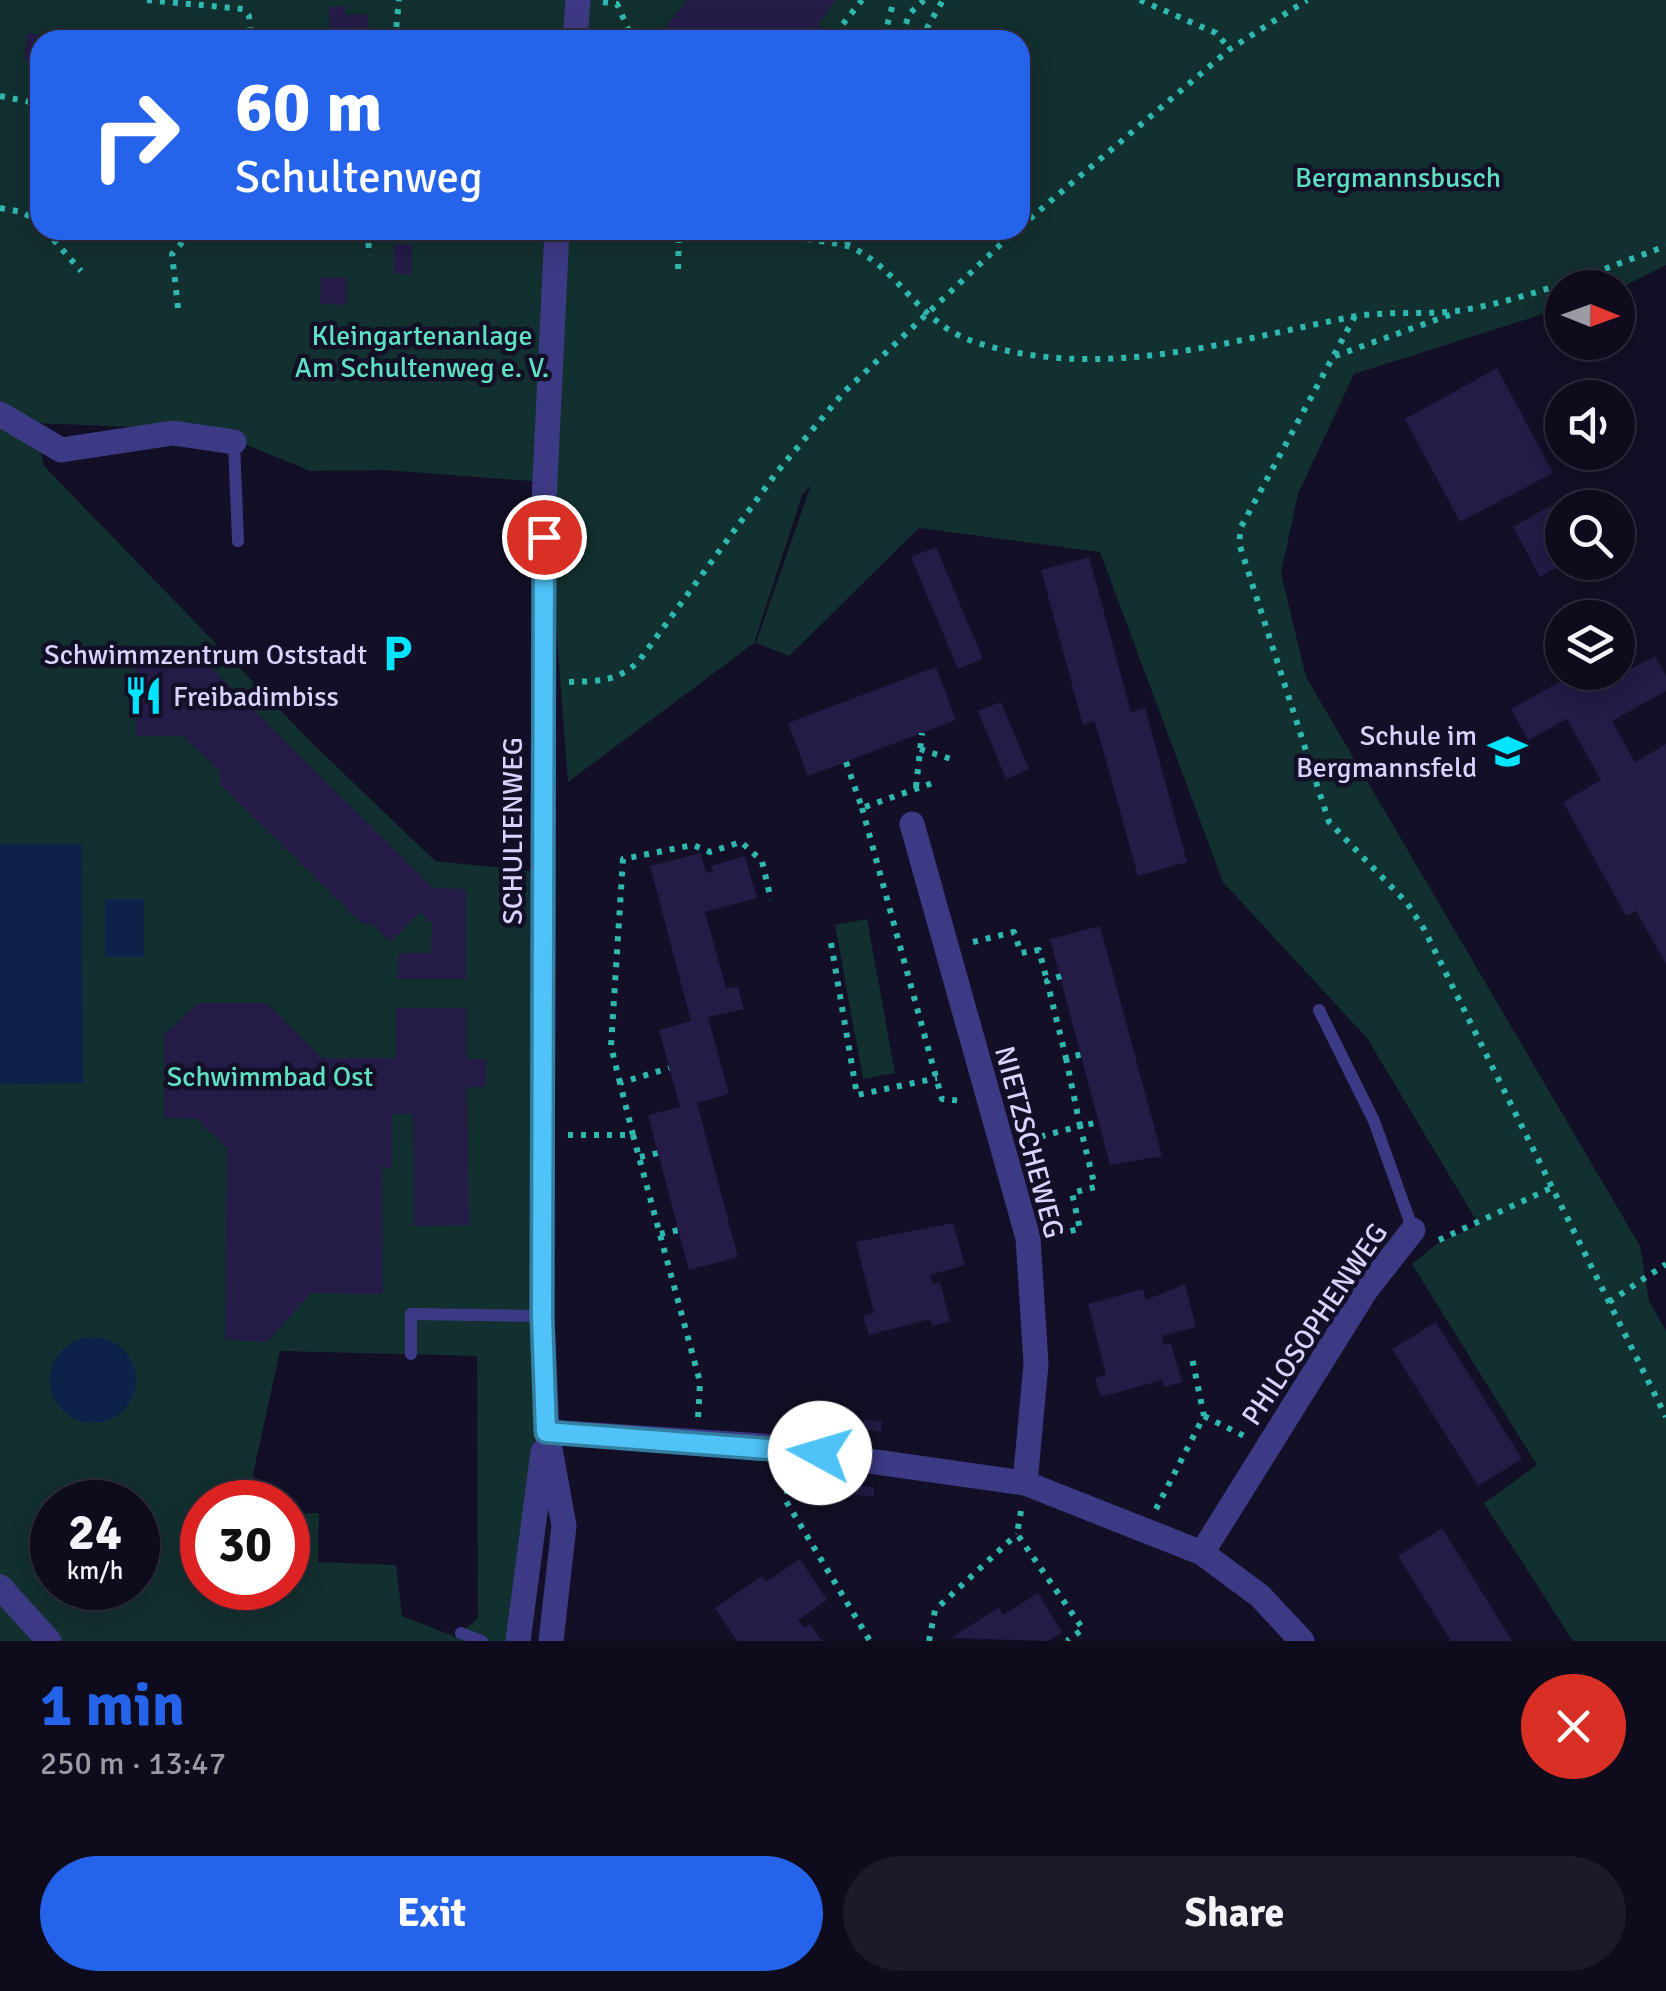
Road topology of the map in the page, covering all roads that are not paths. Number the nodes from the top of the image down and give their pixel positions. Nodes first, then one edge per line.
1 (578, 0) edge
2 (575, 30) edge
3 (555, 240) edge
4 (0, 414) edge
5 (234, 442) joint
6 (238, 541) dead end
7 (912, 824) road end
8 (1319, 1010) dead end
9 (1412, 1230) joint
10 (542, 1316) junction
11 (411, 1354) dead end
12 (546, 1432) junction
13 (1025, 1482) junction
14 (1202, 1553) junction
15 (0, 1587) edge
16 (461, 1633) dead end
17 (49, 1641) edge
18 (482, 1641) edge
19 (518, 1641) edge
20 (550, 1641) edge
21 (1302, 1641) edge

1 - 2 street
3 - 10 street, SCHULTENWEG
4 - 5 street
5 - 6 lane
7 - 13 street, NIETZSCHEWEG
8 - 9 lane, PHILOSOPHENWEG
9 - 14 street, PHILOSOPHENWEG
10 - 11 lane
10 - 12 street, SCHULTENWEG
12 - 13 street
12 - 19 street, SCHULTENWEG
12 - 20 street, SCHULTENWEG
13 - 14 street
14 - 21 street
15 - 17 street
16 - 18 lane

